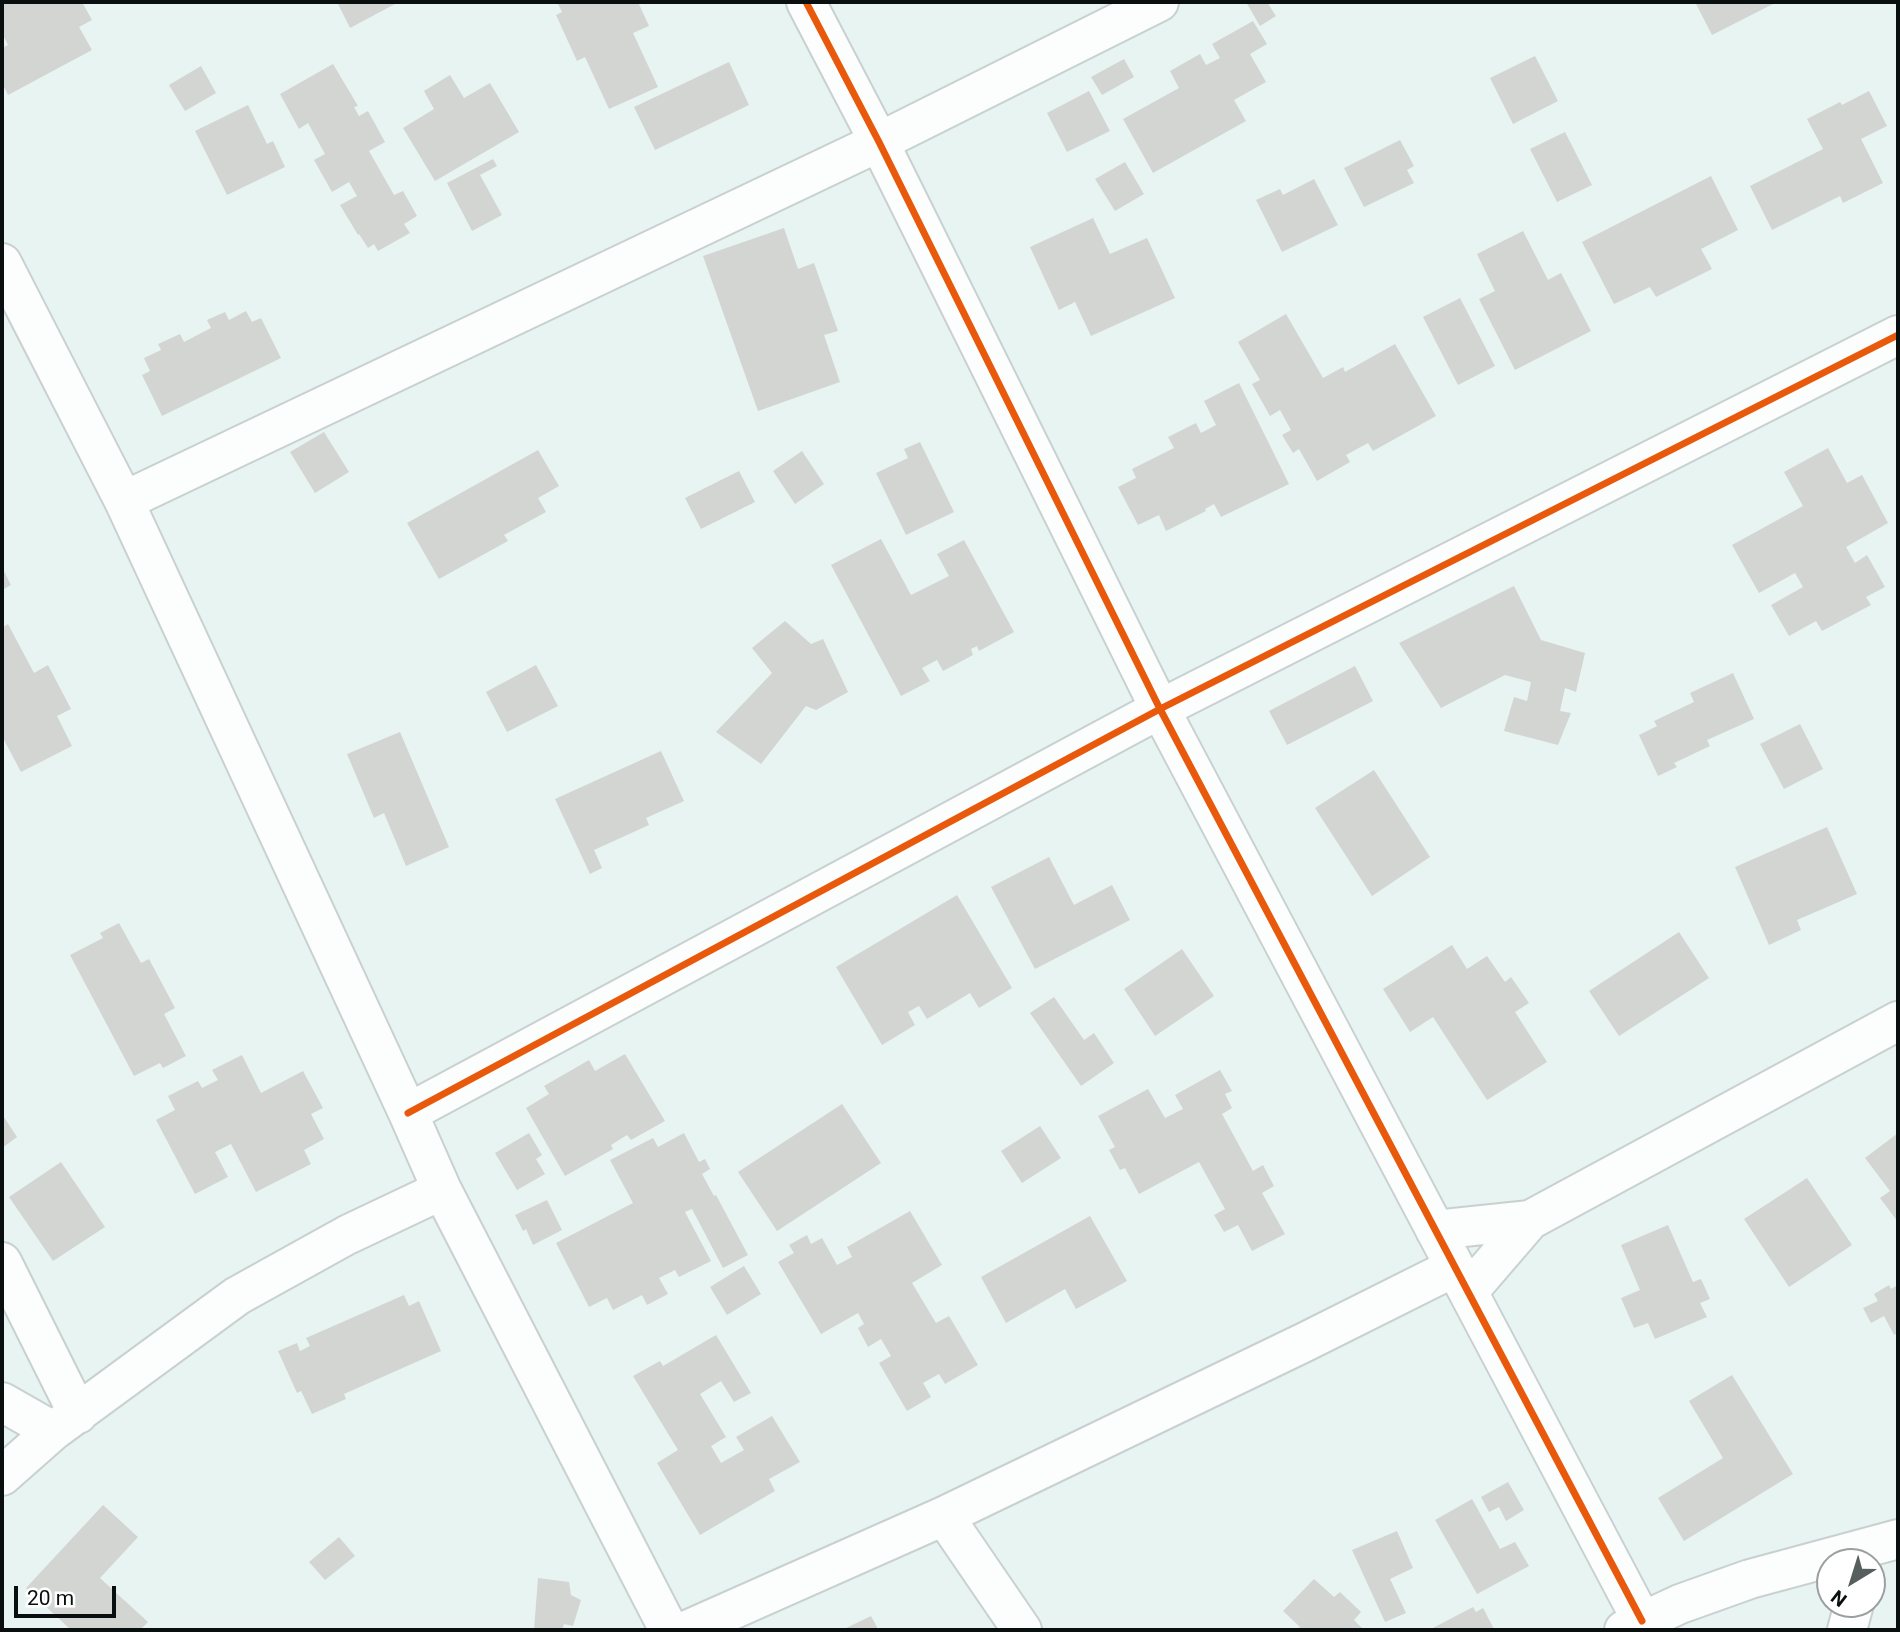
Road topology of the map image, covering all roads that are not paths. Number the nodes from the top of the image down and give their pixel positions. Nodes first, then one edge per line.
1 (806, 2) edge
2 (1159, 2) edge
3 (879, 142) junction
4 (2, 263) edge
5 (1898, 335) edge
6 (124, 501) junction
7 (1160, 709) junction
8 (1898, 1021) edge
9 (408, 1112) junction
10 (442, 1190) junction
11 (1530, 1220) junction
12 (1435, 1230) junction
13 (2, 1262) edge
14 (1462, 1279) junction
15 (2, 1402) edge
16 (65, 1423) junction
17 (2, 1476) edge
18 (944, 1517) junction
19 (1816, 1563) edge
20 (1633, 1626) edge
21 (669, 1630) edge
22 (687, 1630) edge
23 (1022, 1630) edge

1 - 3 street
2 - 3 street
3 - 6 street
3 - 7 street
4 - 6 street
5 - 7 street
6 - 9 street
7 - 9 street
7 - 12 street
8 - 11 street
9 - 10 street
10 - 16 street
10 - 21 street
11 - 12 street
11 - 14 street
12 - 14 street
13 - 16 street
14 - 18 street
14 - 20 street
15 - 16 street
16 - 17 street
18 - 22 street
18 - 23 street
19 - 20 street

